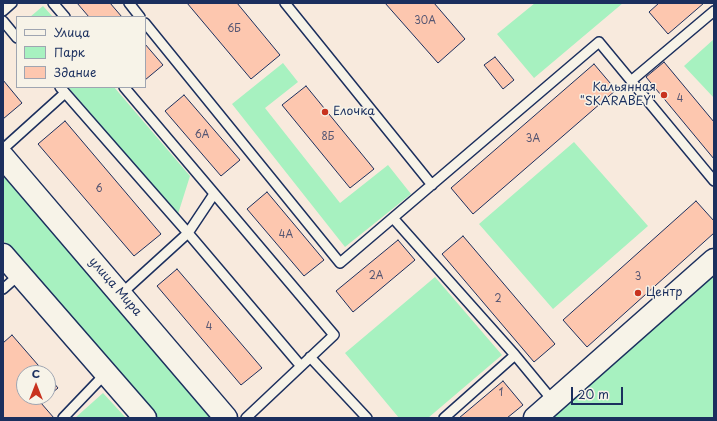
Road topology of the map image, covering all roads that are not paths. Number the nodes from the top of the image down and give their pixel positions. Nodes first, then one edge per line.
1 (12, 3) edge
2 (53, 3) edge
3 (129, 3) edge
4 (285, 3) edge
5 (3, 11) edge
6 (714, 11) edge
7 (64, 16) edge
8 (139, 16) edge
9 (3, 22) edge
10 (146, 24) edge
11 (16, 37) edge
12 (631, 81) junction
13 (125, 88) edge
14 (62, 90) edge
15 (3, 149) edge
16 (3, 157) edge
17 (714, 181) edge
18 (432, 185) junction
19 (214, 194) junction
20 (393, 218) junction
21 (188, 233) junction
22 (3, 255) edge
23 (714, 260) edge
24 (20, 274) junction
25 (3, 289) edge
26 (120, 294) junction
27 (515, 355) junction
28 (310, 357) junction
29 (300, 365) junction
30 (107, 373) junction
31 (553, 402) junction
32 (63, 418) edge
33 (145, 418) edge
34 (226, 418) edge
35 (246, 418) edge
36 (367, 418) edge
37 (444, 418) edge
38 (534, 418) edge

1 - 5 lane
2 - 7 lane
3 - 8 lane
4 - 18 lane
6 - 12 lane
9 - 11 lane
10 - 20 lane
12 - 17 lane
12 - 18 lane
13 - 19 lane
14 - 15 lane
14 - 21 lane
16 - 26 main road, улица Мира
18 - 20 lane
19 - 21 lane
19 - 28 lane
20 - 27 lane
21 - 26 lane
21 - 29 lane
22 - 24 main road
23 - 31 main road
24 - 25 lane
24 - 30 main road
26 - 34 main road, улица Мира
27 - 31 lane
27 - 37 lane
28 - 29 lane
28 - 36 lane
29 - 35 lane
30 - 32 lane
30 - 33 main road
31 - 38 main road

